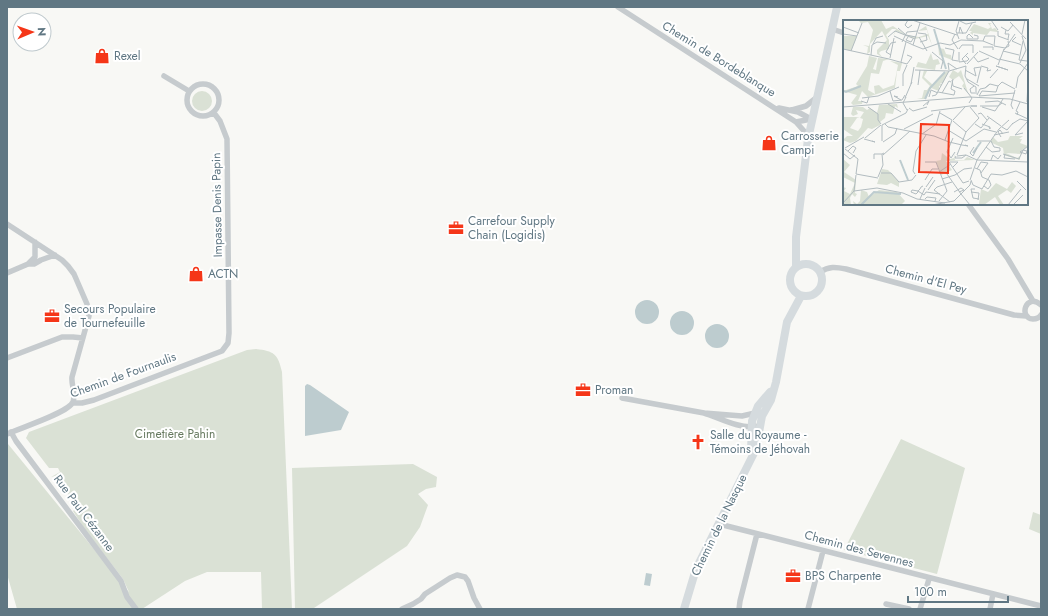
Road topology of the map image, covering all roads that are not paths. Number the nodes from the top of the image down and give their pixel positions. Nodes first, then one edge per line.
1 (618, 7) edge
2 (836, 7) edge
3 (832, 29) junction
4 (843, 33) edge
5 (164, 76) dead end
6 (189, 91) junction
7 (816, 98) junction
8 (773, 106) junction
9 (791, 110) junction
10 (214, 113) junction
11 (811, 119) junction
12 (796, 122) junction
13 (808, 139) junction
14 (969, 205) edge
15 (7, 224) edge
16 (35, 242) junction
17 (796, 247) junction
18 (55, 255) junction
19 (28, 264) junction
20 (809, 264) junction
21 (796, 268) junction
22 (820, 272) junction
23 (7, 273) edge
24 (801, 296) junction
25 (1033, 301) junction
26 (1041, 305) edge
27 (1026, 316) junction
28 (1040, 317) edge
29 (84, 338) junction
30 (225, 348) joint
31 (7, 358) edge
32 (775, 385) junction
33 (622, 398) dead end
34 (72, 403) junction
35 (704, 413) junction
36 (755, 413) junction
37 (760, 423) junction
38 (751, 427) junction
39 (9, 433) edge
40 (748, 465) junction
41 (719, 524) junction
42 (757, 534) junction
43 (823, 550) junction
44 (929, 579) junction
45 (993, 594) junction
46 (886, 604) dead end
47 (1041, 606) edge
48 (136, 609) edge
49 (402, 609) edge
50 (480, 609) edge
51 (684, 609) edge
52 (739, 609) edge
53 (808, 609) edge
54 (909, 609) edge
55 (920, 609) edge
56 (990, 609) edge

1 - 8 street, Chemin de Bordeblanque
2 - 3 street
3 - 4 street
3 - 7 street
5 - 6 street
6 - 10 street
6 - 10 street
7 - 9 street
7 - 11 street
8 - 9 street
8 - 12 street, Chemin de Bordeblanque
9 - 11 street
10 - 30 street, Impasse Denis Papin
11 - 12 street
11 - 13 street
12 - 13 street, Chemin de Bordeblanque
13 - 17 street
14 - 25 street
15 - 16 street
16 - 18 street
16 - 19 street
17 - 20 street
17 - 21 street
18 - 19 street
18 - 29 street
19 - 23 street
20 - 21 street
20 - 22 street
21 - 24 street
22 - 24 street
22 - 27 street, Chemin d'El Pey
24 - 32 street, Chemin de la Nasque
25 - 26 street
25 - 27 street
27 - 28 street, Chemin d'El Pey
29 - 31 street
29 - 34 street
30 - 34 street, Chemin de Fournaulis
32 - 36 street, Chemin de la Nasque
32 - 37 street, Chemin de la Nasque
33 - 35 street
34 - 39 street, Chemin de Fournaulis
35 - 36 street
35 - 38 street
36 - 37 street
36 - 38 street, Chemin de la Nasque
37 - 38 street
37 - 40 street, Chemin de la Nasque
38 - 40 street, Chemin de la Nasque
39 - 48 street, Rue Paul Cézanne
40 - 41 street, Chemin de la Nasque
41 - 42 street, Chemin des Sevennes
41 - 51 street, Chemin de la Nasque
42 - 43 street, Chemin des Sevennes
42 - 52 street
43 - 44 street, Chemin des Sevennes
43 - 53 street
44 - 45 street, Chemin des Sevennes
44 - 55 street
45 - 47 street, Chemin des Sevennes
45 - 56 street
46 - 54 street
49 - 50 street

